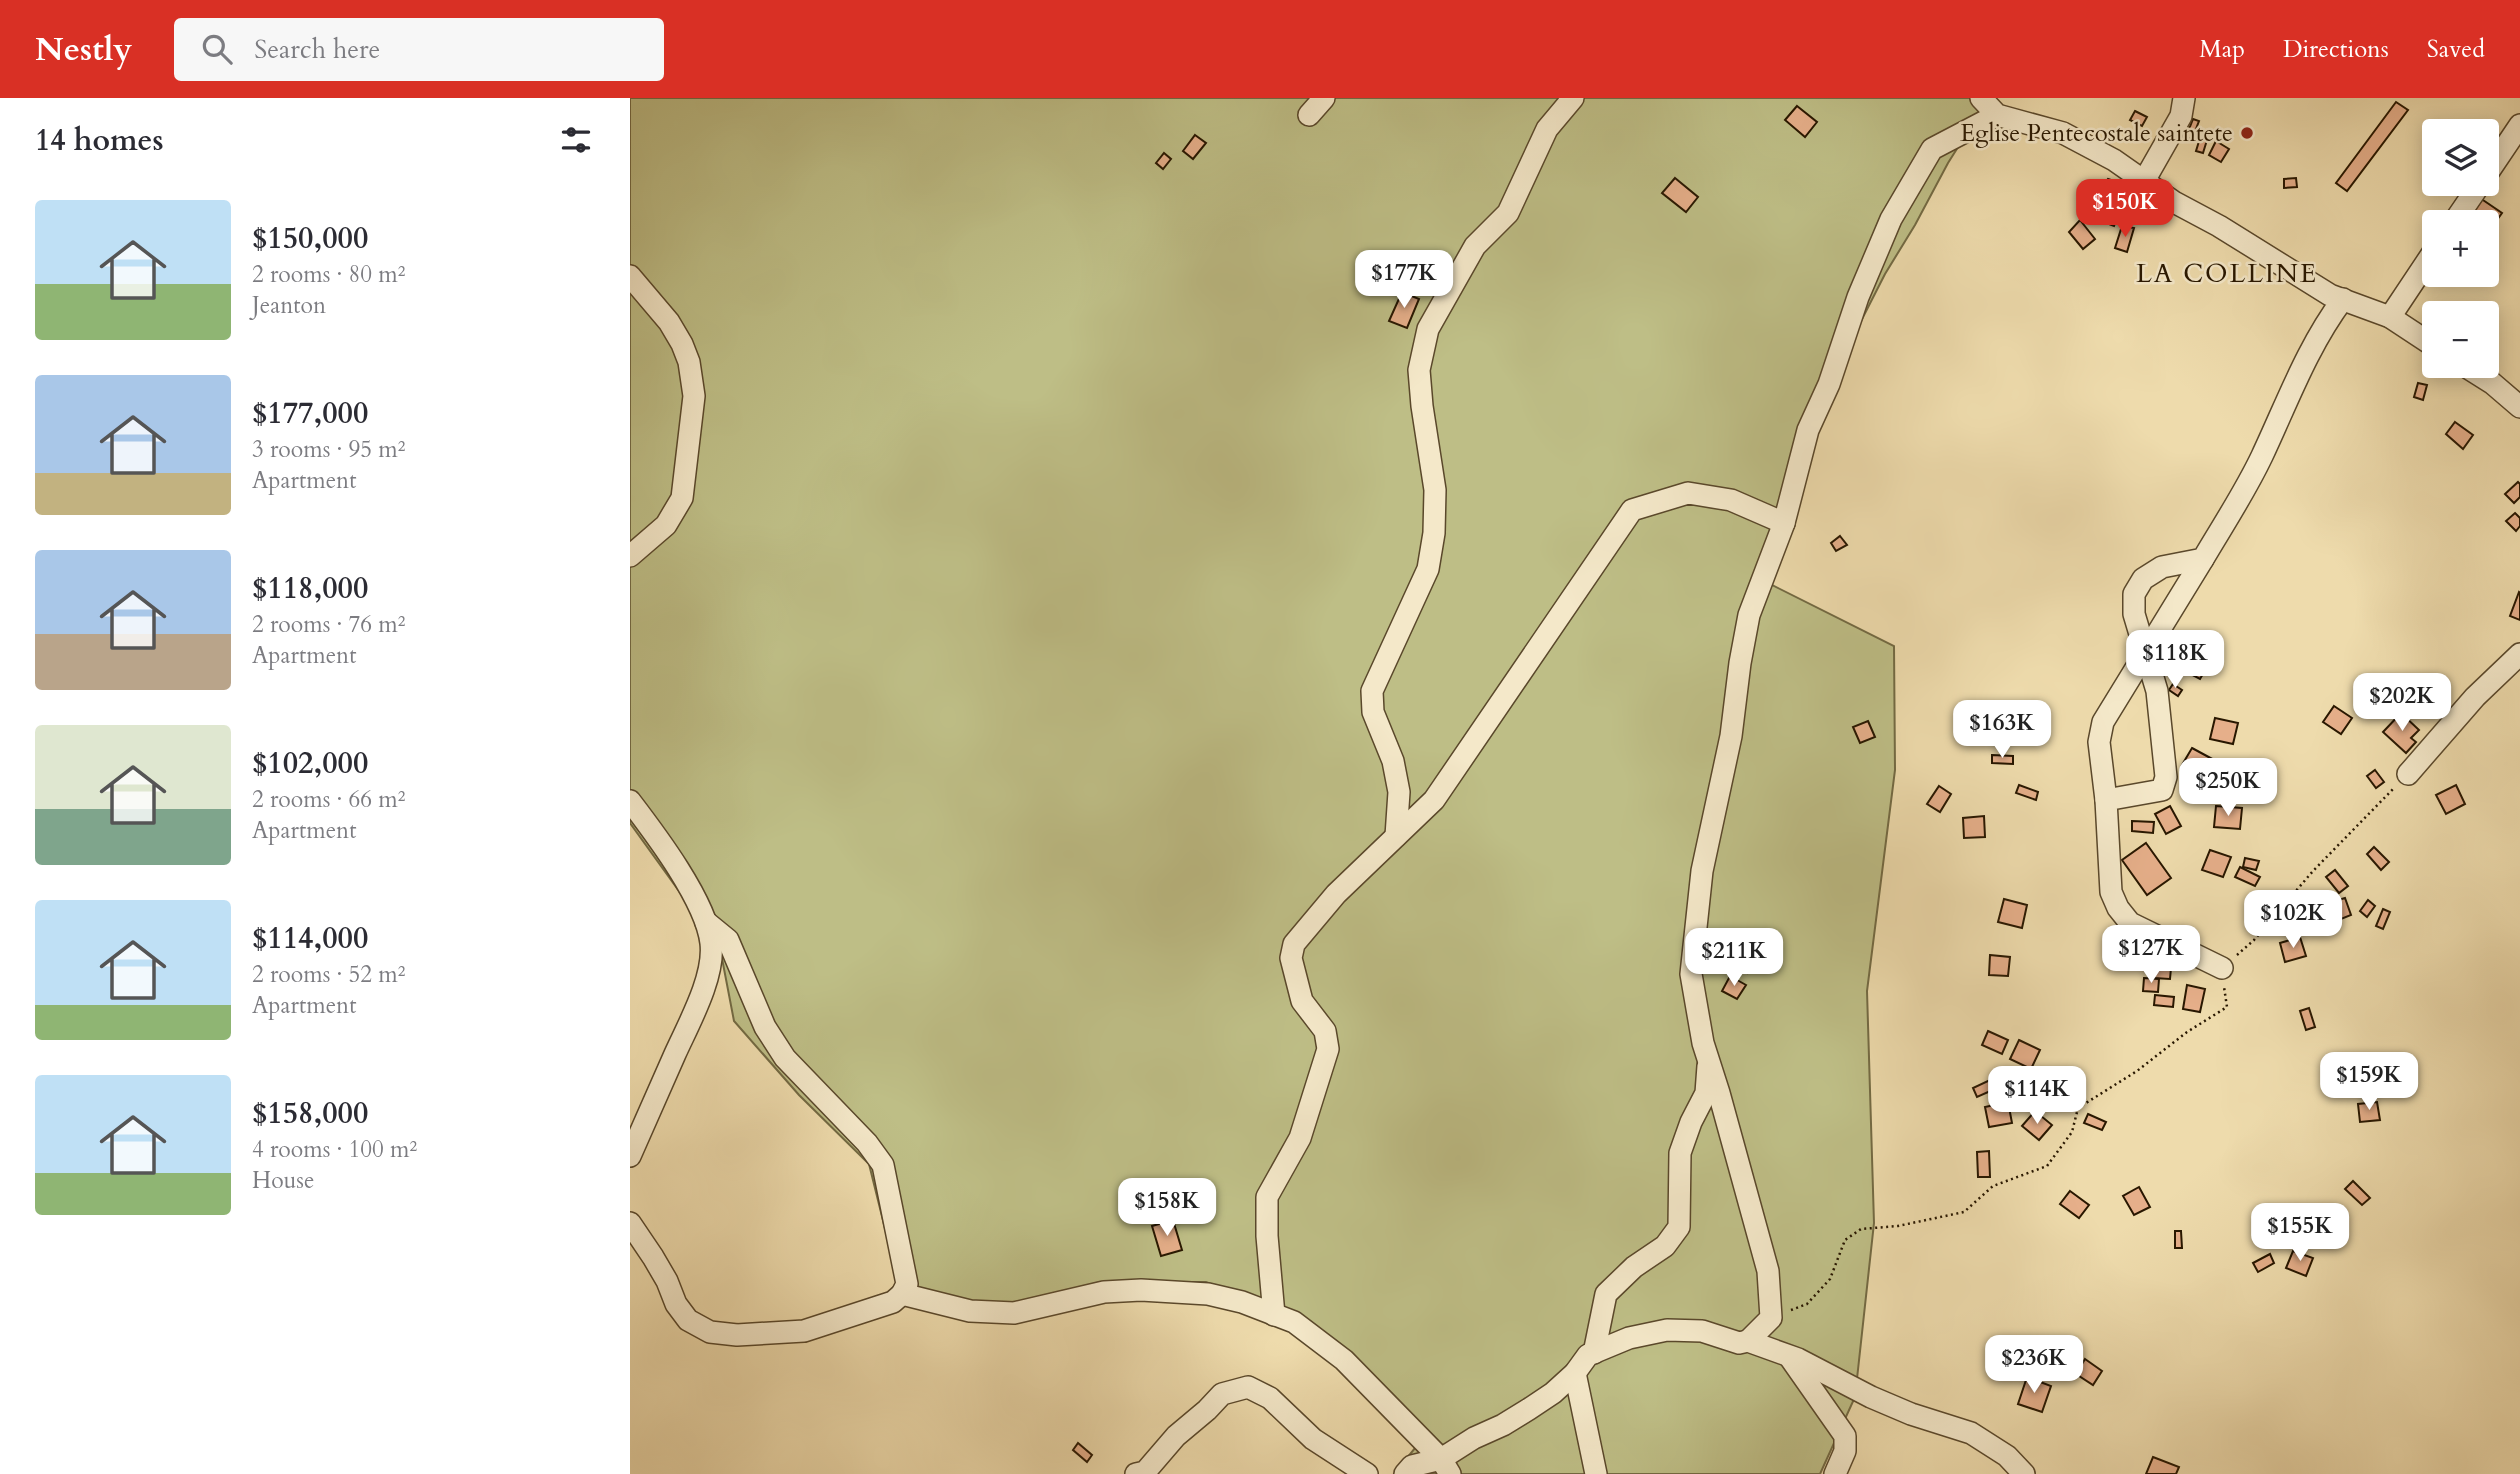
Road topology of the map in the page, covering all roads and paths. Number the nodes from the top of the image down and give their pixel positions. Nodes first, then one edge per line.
1 (1324, 98) edge
2 (1573, 98) edge
3 (1982, 98) edge
4 (2184, 98) edge
5 (1308, 116) dead end
6 (1997, 116) junction
7 (2520, 125) edge
8 (2499, 156) edge
9 (2144, 181) junction
10 (2422, 269) edge
11 (630, 276) edge
12 (2343, 299) junction
13 (2390, 317) junction
14 (2422, 338) edge
15 (2484, 378) edge
16 (2520, 407) edge
17 (1784, 523) junction
18 (630, 556) edge
19 (2203, 559) junction
20 (2146, 651) junction
21 (2520, 654) edge
22 (2408, 774) joint
23 (2106, 800) junction
24 (630, 801) edge
25 (1396, 836) junction
26 (706, 922) junction
27 (2222, 968) junction
28 (1709, 1062) junction
29 (630, 1156) edge
30 (630, 1223) edge
31 (902, 1294) junction
32 (1274, 1315) junction
33 (1771, 1318) junction
34 (1748, 1341) junction
35 (1594, 1353) junction
36 (1790, 1356) junction
37 (1575, 1373) junction
38 (1445, 1467) edge
39 (1136, 1474) edge
40 (1367, 1474) edge
41 (1405, 1474) edge
42 (1596, 1474) edge
43 (1835, 1474) edge
44 (2024, 1474) edge

1 - 5 street
2 - 25 street
3 - 6 street
4 - 9 street
6 - 9 street
6 - 17 street
7 - 8 street
9 - 12 street
10 - 13 street
11 - 18 street
12 - 13 street
12 - 19 street
13 - 14 street
15 - 16 street
17 - 25 street
17 - 28 street
19 - 20 street
19 - 20 street
20 - 23 street
20 - 23 street
21 - 22 street
22 - 27 path
23 - 27 street
24 - 26 street
25 - 32 street
26 - 29 street
26 - 31 street
27 - 33 path
28 - 33 street
28 - 35 street
30 - 31 street
31 - 32 street
32 - 38 street
33 - 34 street
34 - 35 street
34 - 36 street
35 - 37 street
36 - 43 street
36 - 44 street
37 - 38 street
37 - 42 street
38 - 41 street
39 - 40 street

